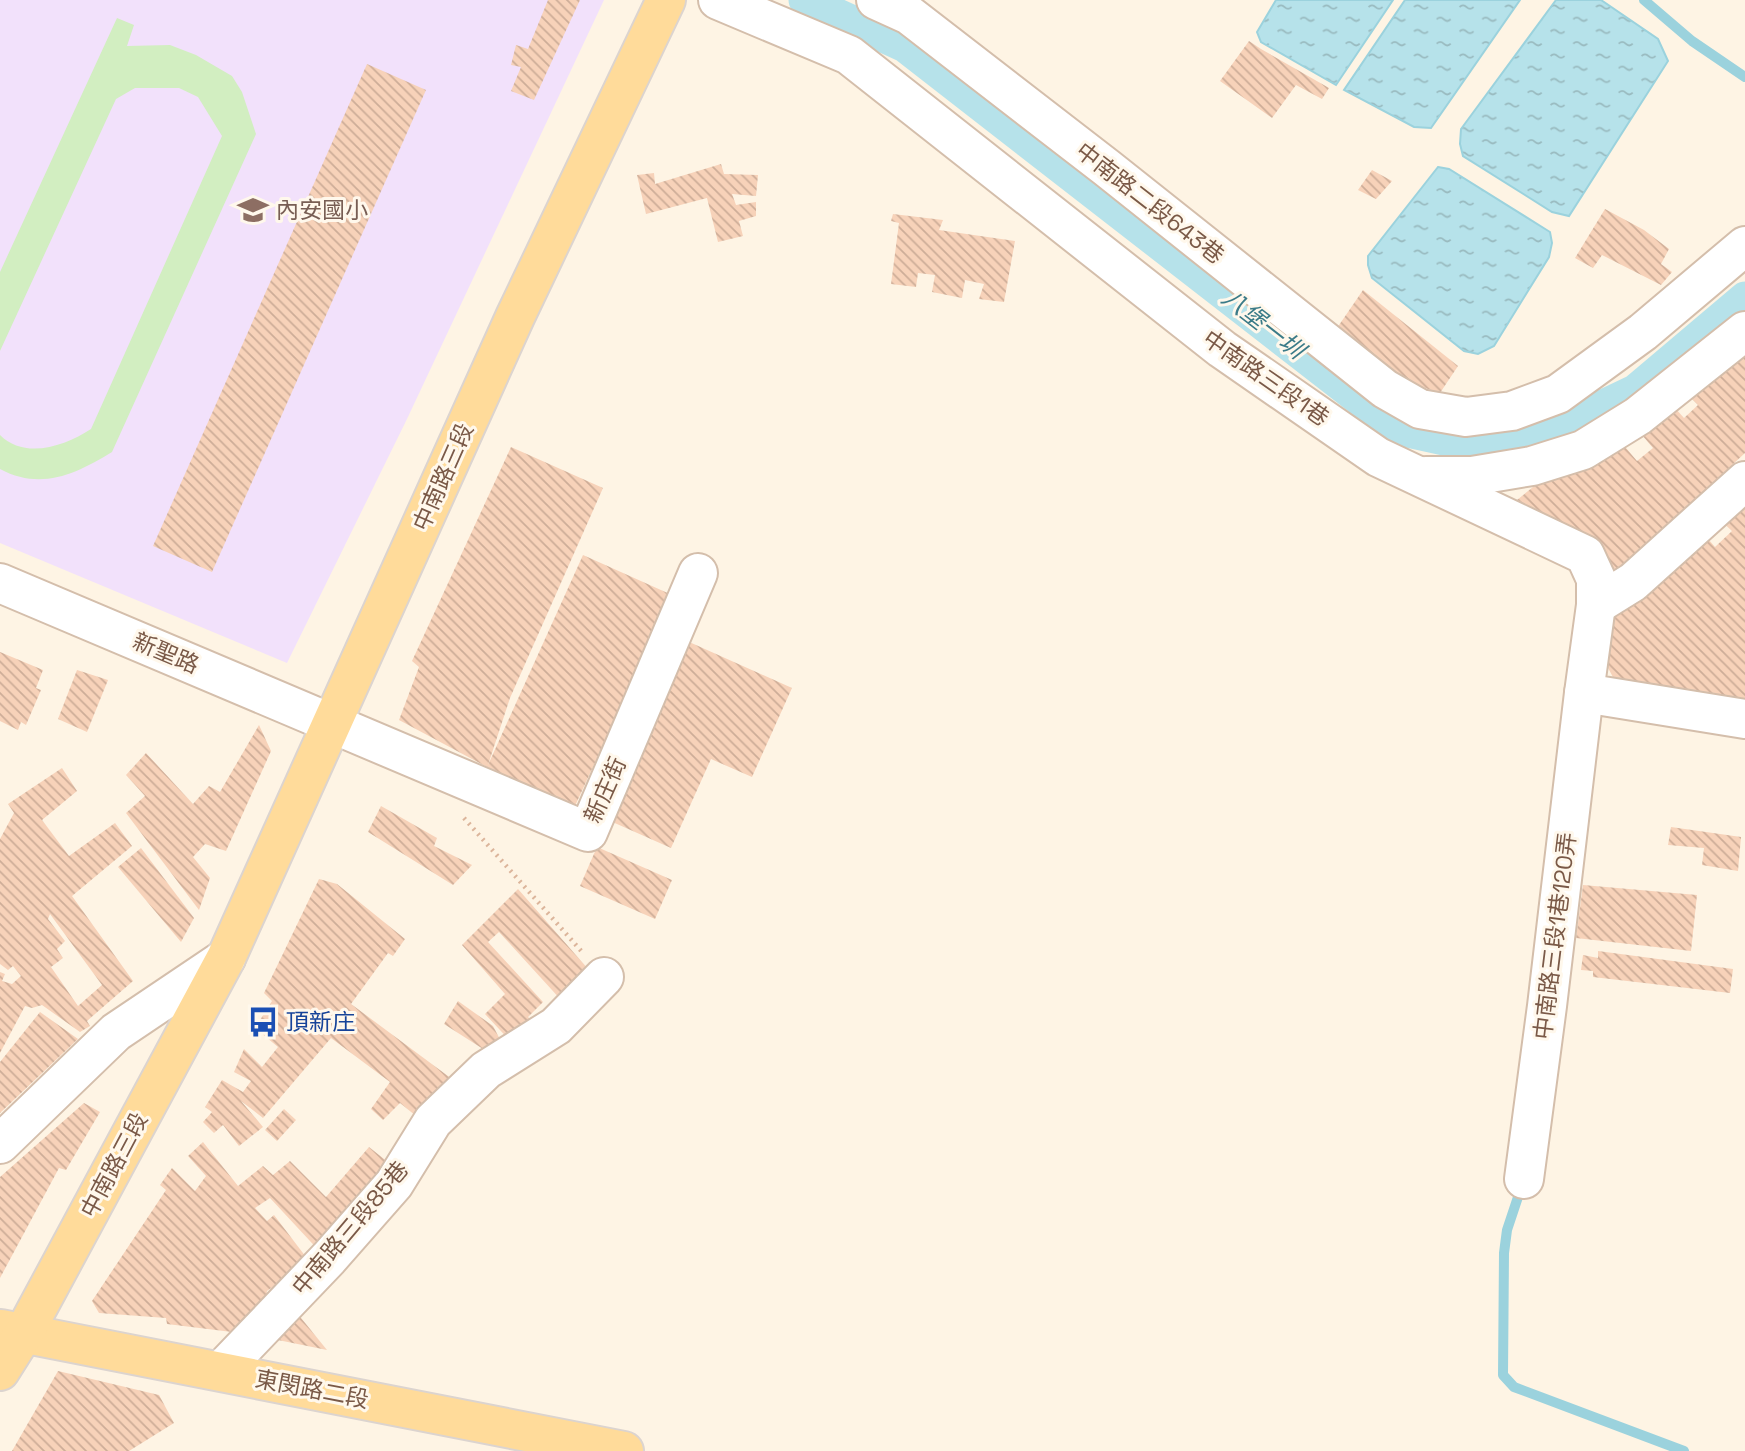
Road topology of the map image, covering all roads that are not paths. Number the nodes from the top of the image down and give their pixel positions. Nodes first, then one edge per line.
1 (666, 0) edge
2 (718, 0) edge
3 (876, 0) edge
4 (1745, 246) edge
5 (1745, 331) edge
6 (1414, 476) junction
7 (1745, 481) edge
8 (698, 573) dead end
9 (0, 583) edge
10 (1596, 606) junction
11 (1584, 693) junction
12 (1745, 719) edge
13 (333, 724) junction
14 (226, 958) junction
15 (604, 977) road end
16 (0, 1144) edge
17 (1524, 1179) dead end
18 (12, 1331) edge
19 (0, 1371) edge
20 (221, 1371) junction
21 (624, 1451) edge

1 - 13 main road, 中南路三段
2 - 6 street, 中南路三段1巷
3 - 4 street, 中南路二段643巷
5 - 6 street
6 - 10 street, 中南路三段1巷
7 - 10 street
8 - 13 street, 新庄街
9 - 13 street, 新聖路
10 - 11 street, 中南路三段1巷
11 - 12 street
11 - 17 street, 中南路三段1巷120弄
13 - 14 main road, 中南路三段
14 - 16 street
14 - 18 main road, 中南路三段
15 - 20 street, 中南路三段85巷
18 - 19 main road, 中南路三段
18 - 20 main road, 東閔路二段
20 - 21 main road, 東閔路二段

